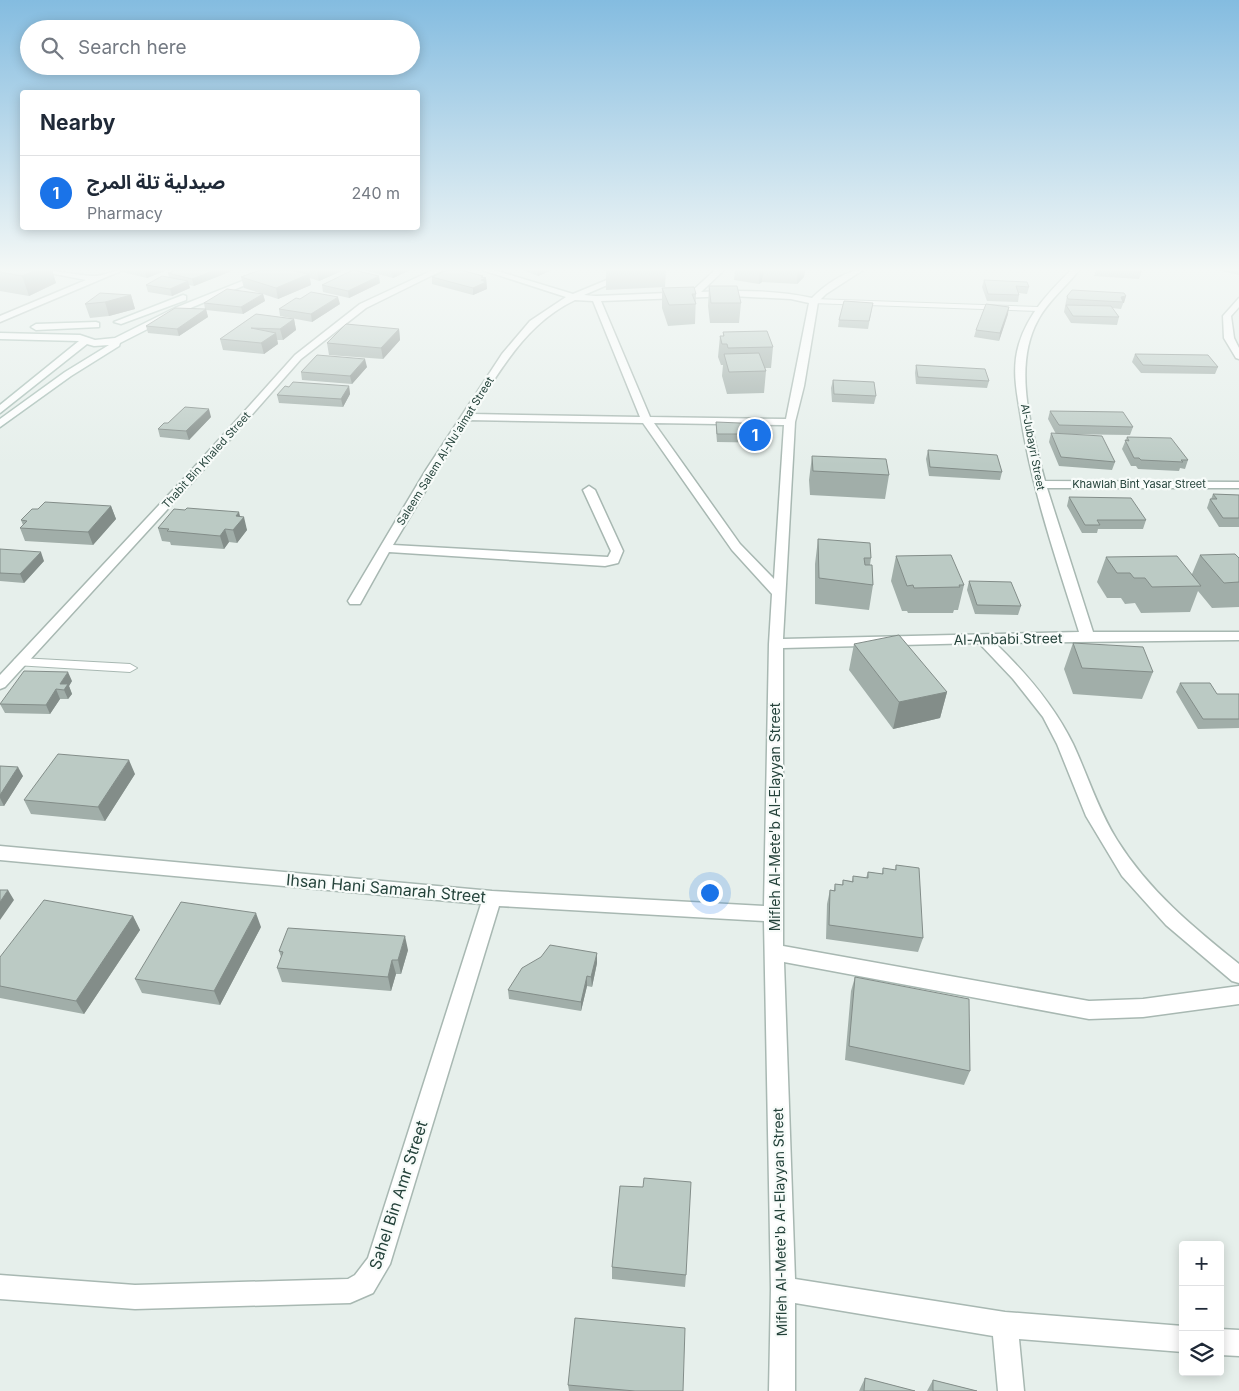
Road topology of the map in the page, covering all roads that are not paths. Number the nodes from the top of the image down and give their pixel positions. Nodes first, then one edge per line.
1 (83, 335) edge
2 (130, 335) edge
3 (326, 335) edge
4 (521, 335) edge
5 (611, 335) edge
6 (808, 335) edge
7 (1027, 335) edge
8 (1229, 335) edge
9 (0, 336) edge
10 (82, 340) junction
11 (123, 340) junction
12 (1239, 356) edge
13 (0, 410) edge
14 (464, 417) junction
15 (646, 419) junction
16 (790, 422) junction
17 (0, 424) edge
18 (1039, 484) junction
19 (1239, 485) edge
20 (589, 490) dead end
21 (385, 548) junction
22 (779, 593) junction
23 (355, 602) dead end
24 (1087, 636) junction
25 (1239, 636) edge
26 (984, 640) junction
27 (776, 644) junction
28 (20, 662) junction
29 (130, 668) dead end
30 (0, 684) edge
31 (0, 853) edge
32 (492, 898) junction
33 (773, 914) junction
34 (775, 952) junction
35 (1239, 975) edge
36 (1239, 995) edge
37 (0, 1287) edge
38 (783, 1289) junction
39 (1005, 1325) junction
40 (1179, 1339) edge
41 (1224, 1342) edge
42 (1239, 1344) edge
43 (782, 1391) edge
44 (1011, 1391) edge

1 - 10 street
2 - 11 street
3 - 28 street, Thabit Bin Khaled Street
4 - 14 street, Saleem Salem Al-Nu'aimat Street
5 - 15 street
6 - 16 street, Mifleh Al-Mete'b Al-Elayyan Street
7 - 18 street, Al-Jubayri Street
8 - 12 street
9 - 10 street
10 - 11 street
10 - 13 street
11 - 17 street
14 - 15 street
14 - 21 street, Saleem Salem Al-Nu'aimat Street
15 - 16 street
15 - 22 street
16 - 22 street, Mifleh Al-Mete'b Al-Elayyan Street
18 - 19 street, Khawlah Bint Yasar Street
18 - 24 street, Al-Jubayri Street
20 - 21 street
21 - 23 street, Saleem Salem Al-Nu'aimat Street
22 - 27 street, Mifleh Al-Mete'b Al-Elayyan Street
24 - 25 street, Al-Anbabi Street
24 - 26 street, Al-Anbabi Street
26 - 27 street, Al-Anbabi Street
26 - 35 street
27 - 33 street, Mifleh Al-Mete'b Al-Elayyan Street
28 - 29 lane
28 - 30 street, Thabit Bin Khaled Street
31 - 32 street, Ihsan Hani Samarah Street
32 - 33 street, Ihsan Hani Samarah Street
32 - 37 street, Sahel Bin Amr Street
33 - 34 street, Mifleh Al-Mete'b Al-Elayyan Street
34 - 36 street
34 - 38 street, Mifleh Al-Mete'b Al-Elayyan Street
38 - 39 street
38 - 43 street, Mifleh Al-Mete'b Al-Elayyan Street
39 - 40 street
39 - 44 street
41 - 42 street

